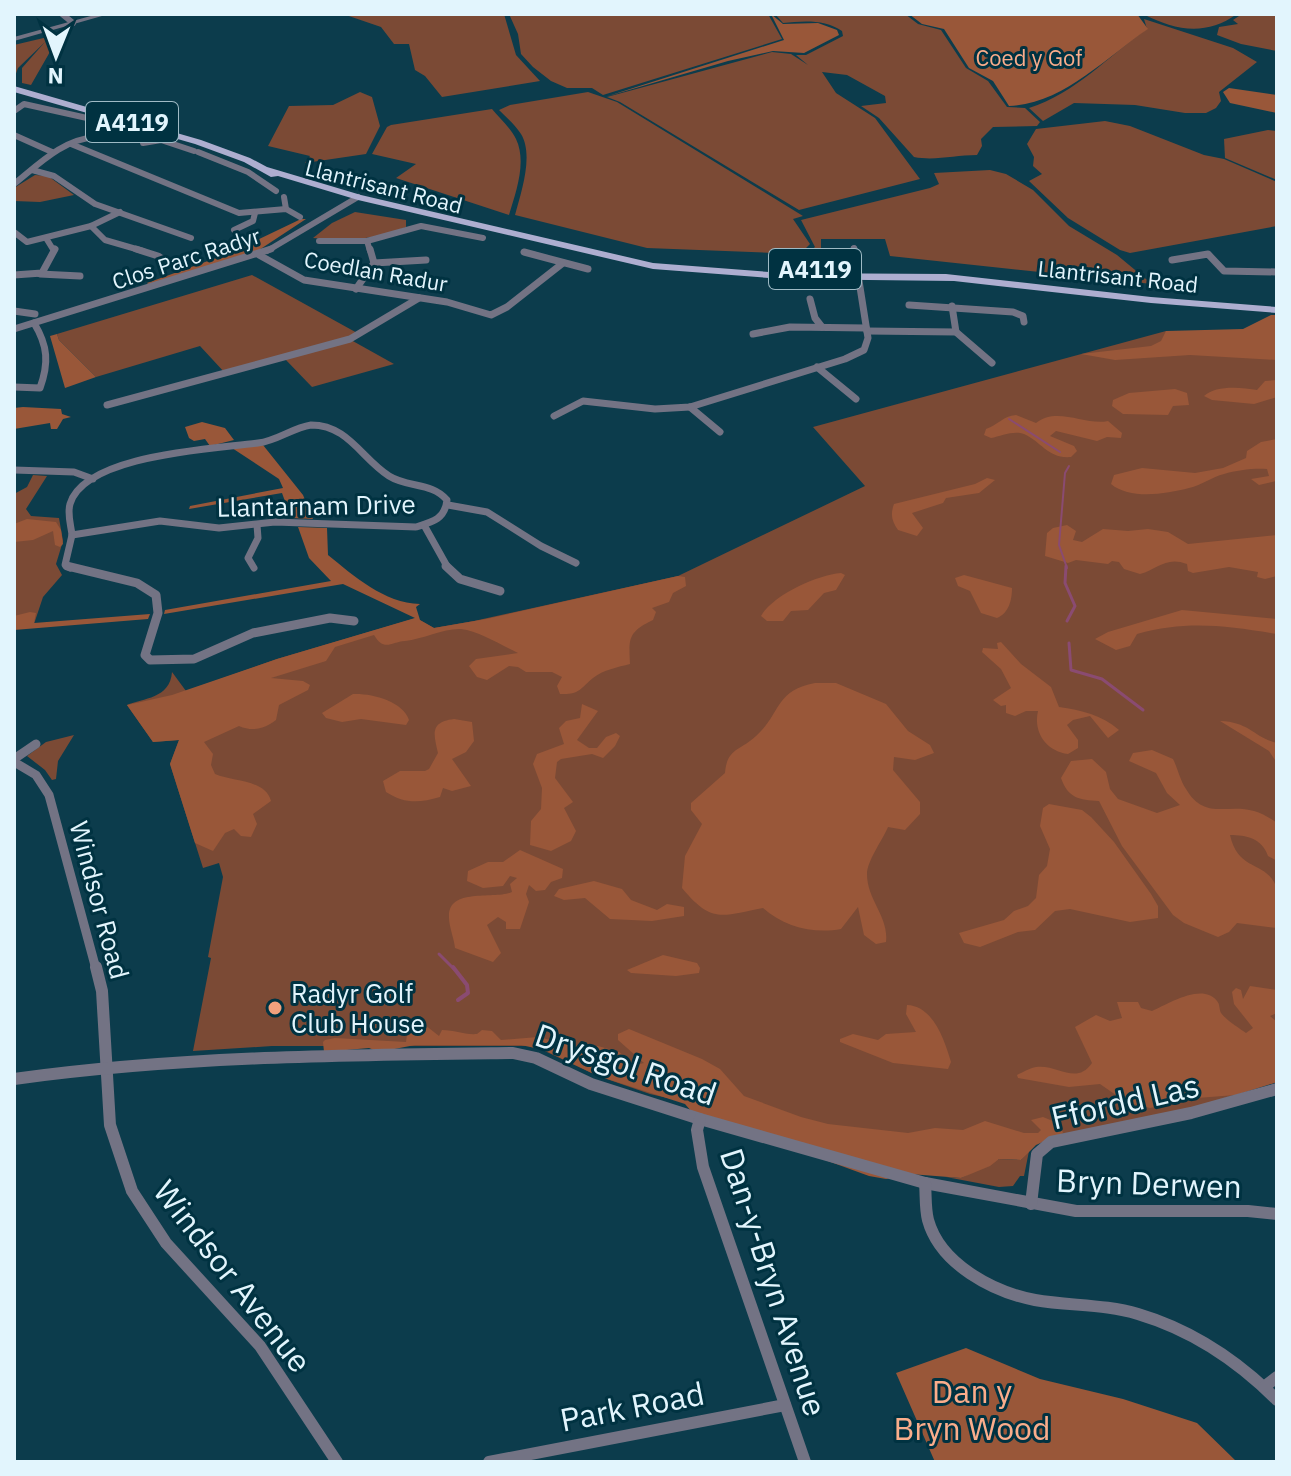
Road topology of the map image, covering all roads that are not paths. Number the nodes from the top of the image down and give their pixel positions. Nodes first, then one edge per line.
1 (62, 14) edge
2 (106, 14) edge
3 (73, 23) junction
4 (14, 39) edge
5 (14, 89) edge
6 (14, 102) edge
7 (24, 104) junction
8 (14, 111) edge
9 (96, 120) dead end
10 (159, 130) junction
11 (14, 135) edge
12 (135, 141) junction
13 (71, 144) junction
14 (214, 148) junction
15 (52, 152) junction
16 (198, 152) junction
17 (32, 170) junction
18 (14, 184) edge
19 (276, 191) dead end
20 (284, 197) dead end
21 (354, 200) junction
22 (286, 209) junction
23 (120, 212) junction
24 (255, 213) junction
25 (300, 217) dead end
26 (91, 226) junction
27 (234, 230) dead end
28 (14, 232) edge
29 (46, 238) junction
30 (191, 238) dead end
31 (483, 238) dead end
32 (319, 241) dead end
33 (367, 241) junction
34 (854, 248) dead end
35 (524, 252) dead end
36 (259, 255) junction
37 (426, 260) dead end
38 (1172, 260) dead end
39 (374, 263) junction
40 (563, 263) junction
41 (178, 269) dead end
42 (588, 269) dead end
43 (1224, 271) junction
44 (1277, 272) edge
45 (40, 274) junction
46 (858, 274) junction
47 (14, 275) edge
48 (80, 276) dead end
49 (1225, 283) dead end
50 (356, 289) junction
51 (419, 298) junction
52 (810, 299) dead end
53 (909, 305) dead end
54 (952, 306) junction
55 (1277, 310) edge
56 (14, 311) edge
57 (35, 319) junction
58 (1024, 322) dead end
59 (822, 327) junction
60 (14, 329) edge
61 (867, 330) junction
62 (956, 332) junction
63 (753, 334) dead end
64 (992, 363) dead end
65 (817, 367) junction
66 (14, 387) edge
67 (856, 399) dead end
68 (107, 405) dead end
69 (690, 407) junction
70 (554, 416) dead end
71 (720, 432) dead end
72 (14, 470) edge
73 (93, 479) junction
74 (448, 505) junction
75 (257, 525) junction
76 (424, 525) junction
77 (72, 535) junction
78 (576, 563) dead end
79 (254, 568) dead end
80 (500, 591) dead end
81 (354, 621) dead end
82 (36, 744) dead end
83 (14, 761) edge
84 (107, 1067) junction
85 (14, 1079) edge
86 (1277, 1089) edge
87 (700, 1119) junction
88 (925, 1183) junction
89 (1031, 1204) junction
90 (1277, 1214) edge
91 (1277, 1377) edge
92 (1264, 1387) junction
93 (1277, 1400) edge
94 (785, 1405) junction
95 (337, 1462) edge
96 (489, 1462) edge
97 (805, 1462) edge

1 - 3 street
2 - 3 street
3 - 4 street
5 - 10 main road, Llantrisant Road / A4119
6 - 7 street
7 - 8 street
7 - 9 street
10 - 12 street
10 - 14 main road, Llantrisant Road / A4119
11 - 15 street
12 - 13 street
12 - 16 street
13 - 15 street
13 - 24 street
14 - 16 street
14 - 21 main road, Llantrisant Road / A4119
15 - 17 street
16 - 19 street
17 - 18 street
17 - 23 street
20 - 22 street
21 - 36 street, Clos Parc Radyr
21 - 46 main road, Llantrisant Road / A4119
22 - 24 street
22 - 25 street
23 - 26 street
23 - 30 street
24 - 27 street
26 - 29 street
26 - 41 street
28 - 29 street
29 - 45 street
31 - 33 street
32 - 33 street
33 - 39 street
34 - 46 street
35 - 40 street
36 - 50 street, Coedlan Radur
36 - 57 street, Clos Parc Radyr
37 - 39 street
38 - 43 street
39 - 50 street
40 - 42 street
40 - 51 street, Coedlan Radur
43 - 44 street
43 - 49 street
45 - 47 street
45 - 48 street
46 - 55 main road, Llantrisant Road / A4119
46 - 61 street
50 - 51 street, Coedlan Radur
51 - 68 street
52 - 59 street
53 - 54 street
54 - 58 street
54 - 62 street
56 - 57 street
57 - 60 street, Clos Parc Radyr
57 - 66 street
59 - 61 street
59 - 63 street
61 - 62 street
61 - 65 street
62 - 64 street
65 - 67 street
65 - 69 street
69 - 70 street
69 - 71 street
72 - 73 street
73 - 74 street, Llantarnam Drive
73 - 77 street
74 - 76 street, Llantarnam Drive
74 - 78 street
75 - 76 street, Llantarnam Drive
75 - 77 street, Llantarnam Drive
75 - 79 street
76 - 80 street
77 - 81 street
82 - 83 street, Windsor Road
83 - 84 street, Windsor Road
84 - 85 street, Drysgol Road
84 - 87 street, Drysgol Road
84 - 95 street, Windsor Avenue
86 - 89 street, Ffordd Las
87 - 88 street, Drysgol Road
87 - 94 street, Dan-y-Bryn Avenue
88 - 89 street, Bryn Derwen
88 - 92 street
89 - 90 street, Bryn Derwen
91 - 92 street
92 - 93 street
94 - 96 street, Park Road
94 - 97 street, Dan-y-Bryn Avenue

